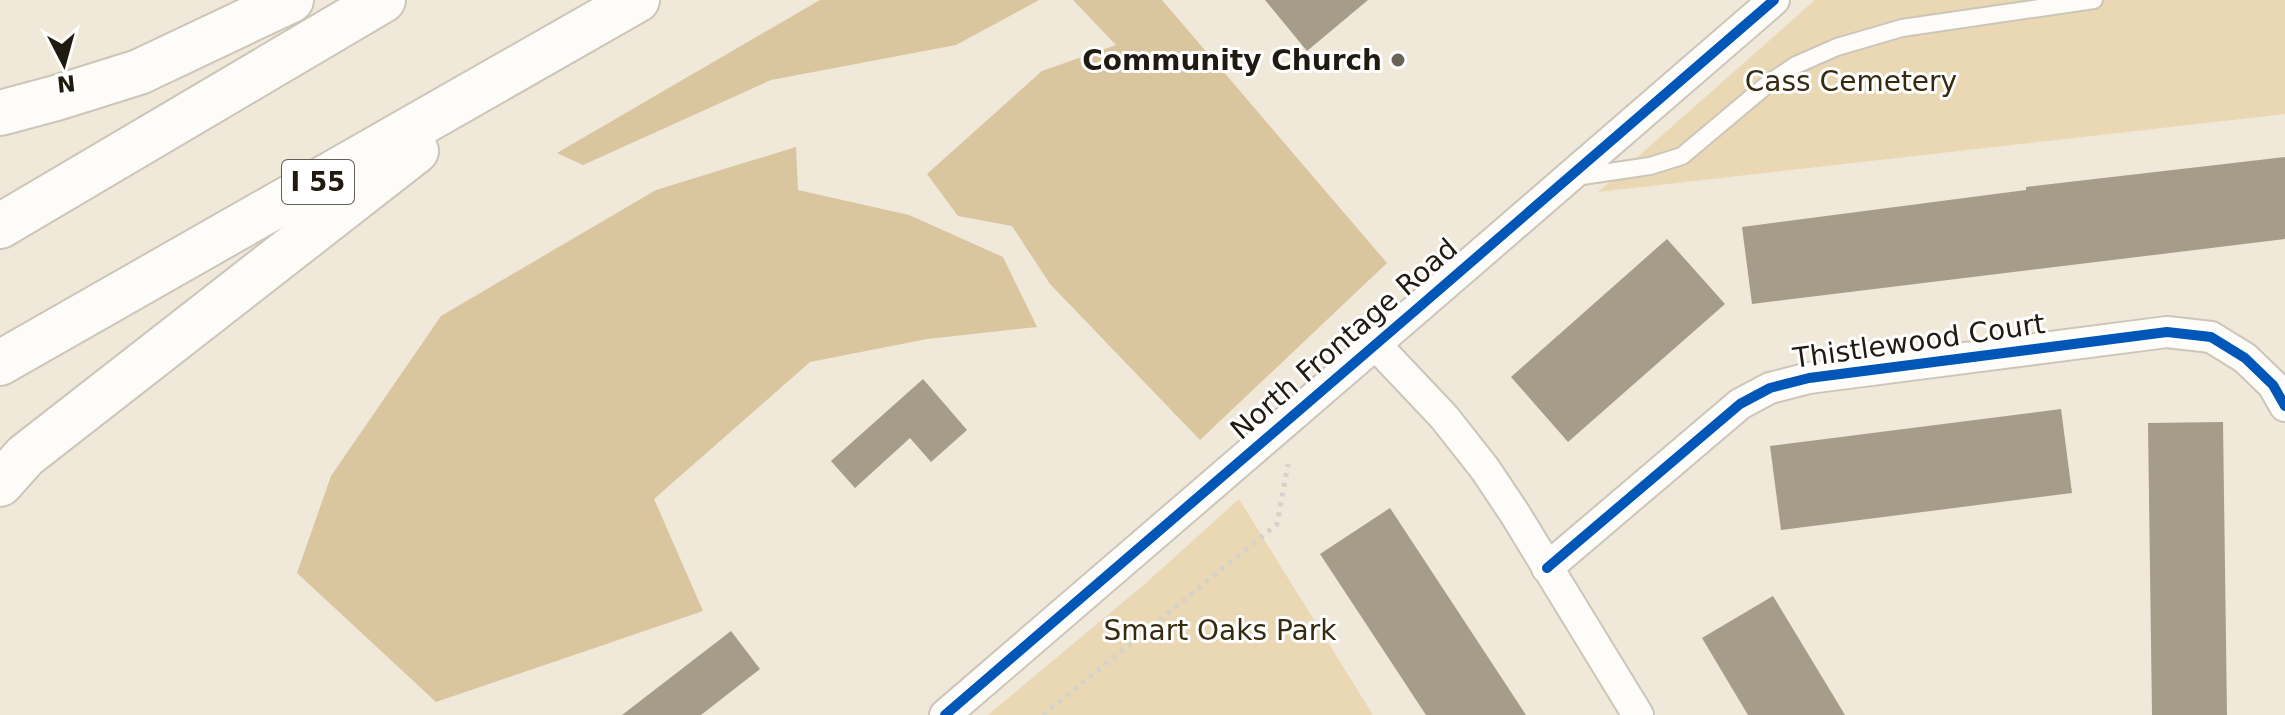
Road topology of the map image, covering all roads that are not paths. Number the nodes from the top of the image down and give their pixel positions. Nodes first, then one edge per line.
1 (291, 0) edge
2 (383, 0) edge
3 (637, 0) edge
4 (1774, 0) edge
5 (2094, 0) edge
6 (528, 62) junction
7 (0, 113) edge
8 (1571, 177) junction
9 (0, 226) edge
10 (1375, 344) junction
11 (0, 363) edge
12 (2285, 406) edge
13 (0, 484) edge
14 (1547, 568) junction
15 (945, 715) edge
16 (1638, 715) edge

1 - 7 highway
2 - 9 highway
3 - 6 highway, I 55
4 - 8 street, North Frontage Road
5 - 8 lane
6 - 11 highway, I 55
6 - 13 highway
8 - 10 street, North Frontage Road
10 - 14 street
10 - 15 street, North Frontage Road
12 - 14 street, Thistlewood Court
14 - 16 street

